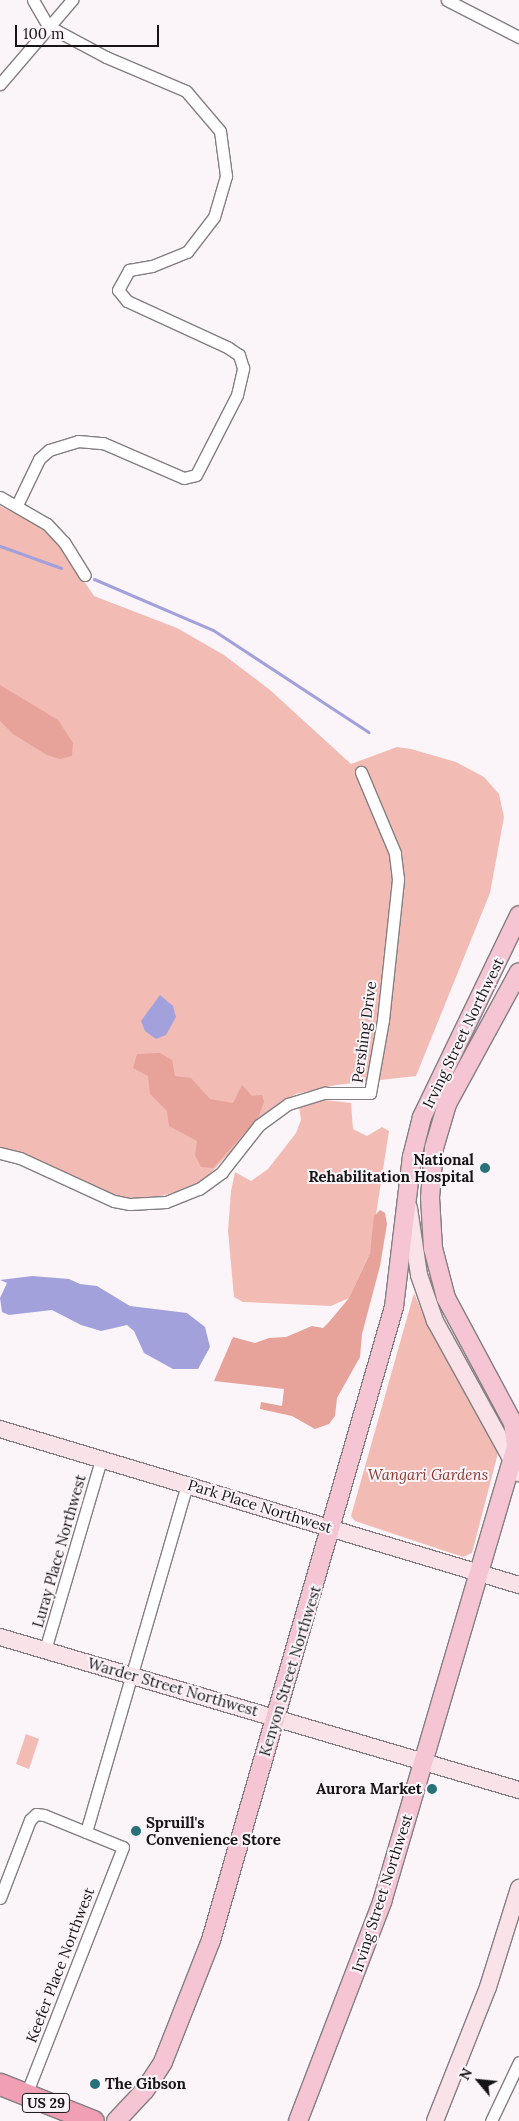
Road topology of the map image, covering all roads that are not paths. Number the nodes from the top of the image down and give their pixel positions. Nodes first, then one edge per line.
1 (34, 0) edge
2 (72, 0) edge
3 (447, 0) edge
4 (48, 26) junction
5 (519, 37) edge
6 (0, 84) edge
7 (0, 497) edge
8 (17, 505) junction
9 (85, 575) dead end
10 (362, 772) dead end
11 (519, 915) edge
12 (519, 972) edge
13 (0, 1153) edge
14 (408, 1199) junction
15 (516, 1428) edge
16 (0, 1429) edge
17 (101, 1460) junction
18 (516, 1466) edge
19 (187, 1484) junction
20 (331, 1528) junction
21 (478, 1574) junction
22 (519, 1585) edge
23 (0, 1637) edge
24 (45, 1650) junction
25 (132, 1675) junction
26 (276, 1718) junction
27 (423, 1763) junction
28 (517, 1788) edge
29 (86, 1832) junction
30 (519, 1888) edge
31 (0, 1898) edge
32 (519, 2062) edge
33 (0, 2084) edge
34 (26, 2094) junction
35 (93, 2121) edge
36 (116, 2121) edge
37 (298, 2121) edge
38 (435, 2121) edge
39 (491, 2121) edge

1 - 4 street
2 - 4 street
3 - 5 street
4 - 6 street
4 - 8 street
7 - 8 street
8 - 9 street
10 - 13 street, Pershing Drive
11 - 14 main road, Irving Street Northwest
12 - 15 main road, Irving Street Northwest
14 - 18 street, Irving Street Northwest
14 - 20 main road, Kenyon Street Northwest
15 - 18 main road, Irving Street Northwest
16 - 17 street, Park Place Northwest
17 - 19 street, Park Place Northwest
17 - 24 street, Luray Place Northwest
18 - 21 main road, Irving Street Northwest
19 - 20 street, Park Place Northwest
19 - 25 street
20 - 21 street, Park Place Northwest
20 - 26 main road, Kenyon Street Northwest
21 - 22 street, Park Place Northwest
21 - 27 main road, Irving Street Northwest
23 - 24 street, Warder Street Northwest
24 - 25 street, Warder Street Northwest
25 - 26 street, Warder Street Northwest
25 - 29 street
26 - 27 street, Warder Street Northwest
26 - 36 main road, Kenyon Street Northwest
27 - 28 street, Warder Street Northwest
27 - 37 main road, Irving Street Northwest
29 - 31 street
29 - 34 street, Keefer Place Northwest
30 - 38 street
32 - 39 street
33 - 34 highway, US 29
34 - 35 highway, US 29

